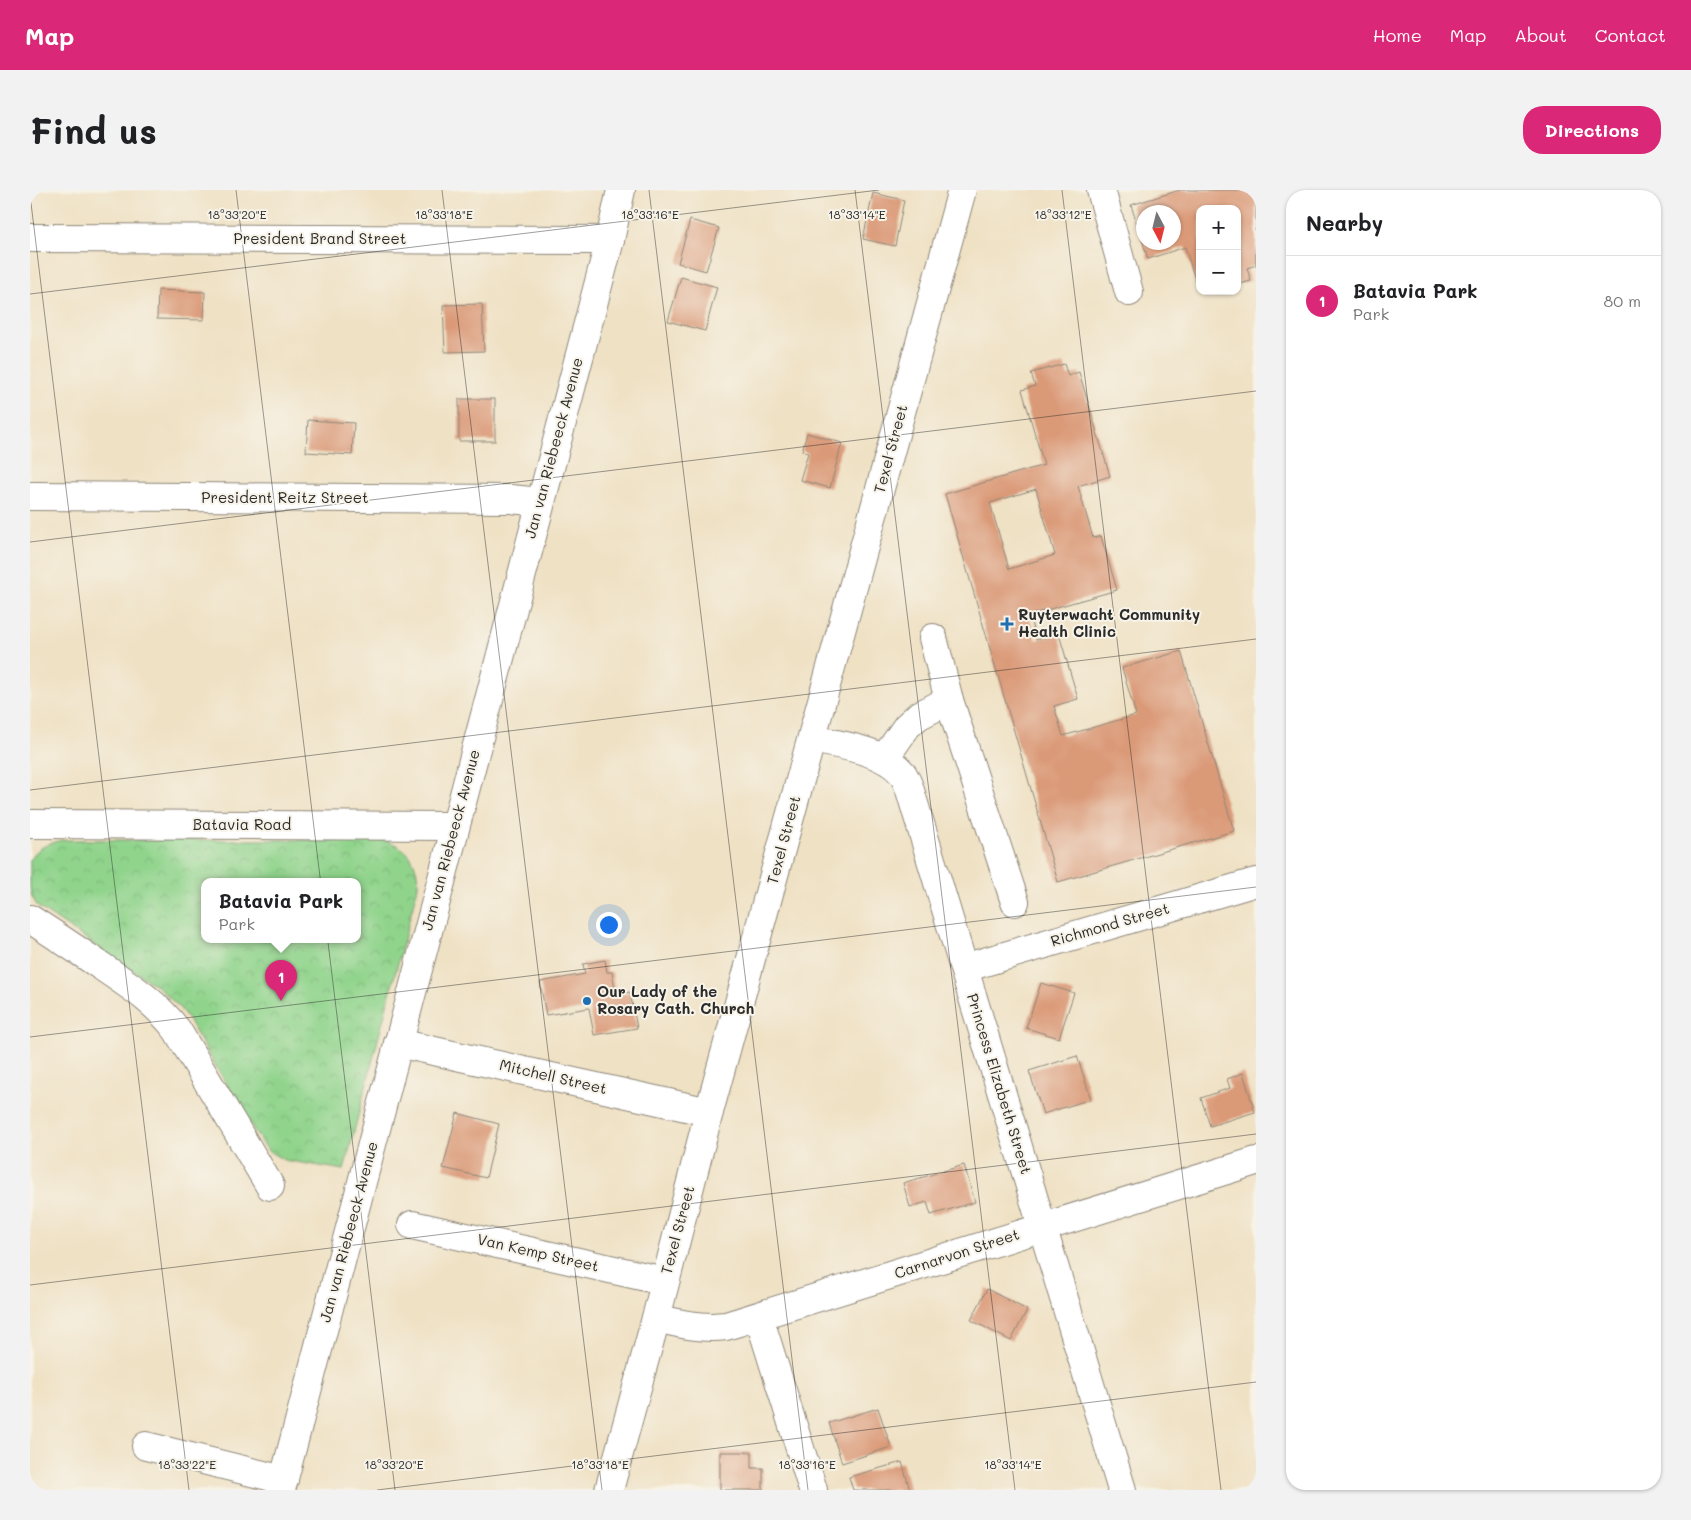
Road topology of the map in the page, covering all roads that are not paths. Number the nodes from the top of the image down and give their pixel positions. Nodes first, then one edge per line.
1 (621, 190) edge
2 (962, 190) edge
3 (1101, 190) edge
4 (30, 238) edge
5 (610, 240) junction
6 (1129, 292) dead end
7 (30, 496) edge
8 (540, 502) junction
9 (933, 638) dead end
10 (949, 700) junction
11 (812, 738) junction
12 (884, 759) junction
13 (30, 824) edge
14 (455, 826) junction
15 (1256, 882) edge
16 (1016, 902) dead end
17 (30, 919) edge
18 (964, 968) junction
19 (398, 1043) junction
20 (709, 1112) junction
21 (1256, 1161) edge
22 (270, 1186) dead end
23 (412, 1225) dead end
24 (1043, 1226) junction
25 (664, 1281) junction
26 (759, 1317) junction
27 (656, 1318) junction
28 (146, 1446) dead end
29 (283, 1485) edge
30 (609, 1490) edge
31 (813, 1490) edge
32 (1122, 1490) edge

1 - 5 street, Jan van Riebeeck Avenue
2 - 11 street, Texel Street
3 - 6 street
4 - 5 street, President Brand Street
5 - 8 street, Jan van Riebeeck Avenue
7 - 8 street, President Reitz Street
8 - 14 street, Jan van Riebeeck Avenue
9 - 10 street
10 - 12 street
10 - 16 street
11 - 12 street, Princess Elizabeth Street
11 - 20 street, Texel Street
12 - 18 street, Princess Elizabeth Street
13 - 14 street, Batavia Road
14 - 19 street, Jan van Riebeeck Avenue
15 - 18 street, Richmond Street
17 - 22 street
18 - 24 street, Princess Elizabeth Street
19 - 20 street, Mitchell Street
19 - 29 street, Jan van Riebeeck Avenue
20 - 25 street, Texel Street
21 - 24 street, Carnarvon Street
23 - 25 street, Van Kemp Street
24 - 26 street, Carnarvon Street
24 - 32 street, Princess Elizabeth Street
25 - 27 street, Texel Street
26 - 27 street, Carnarvon Street
26 - 31 street
27 - 30 street, Texel Street
28 - 29 street

